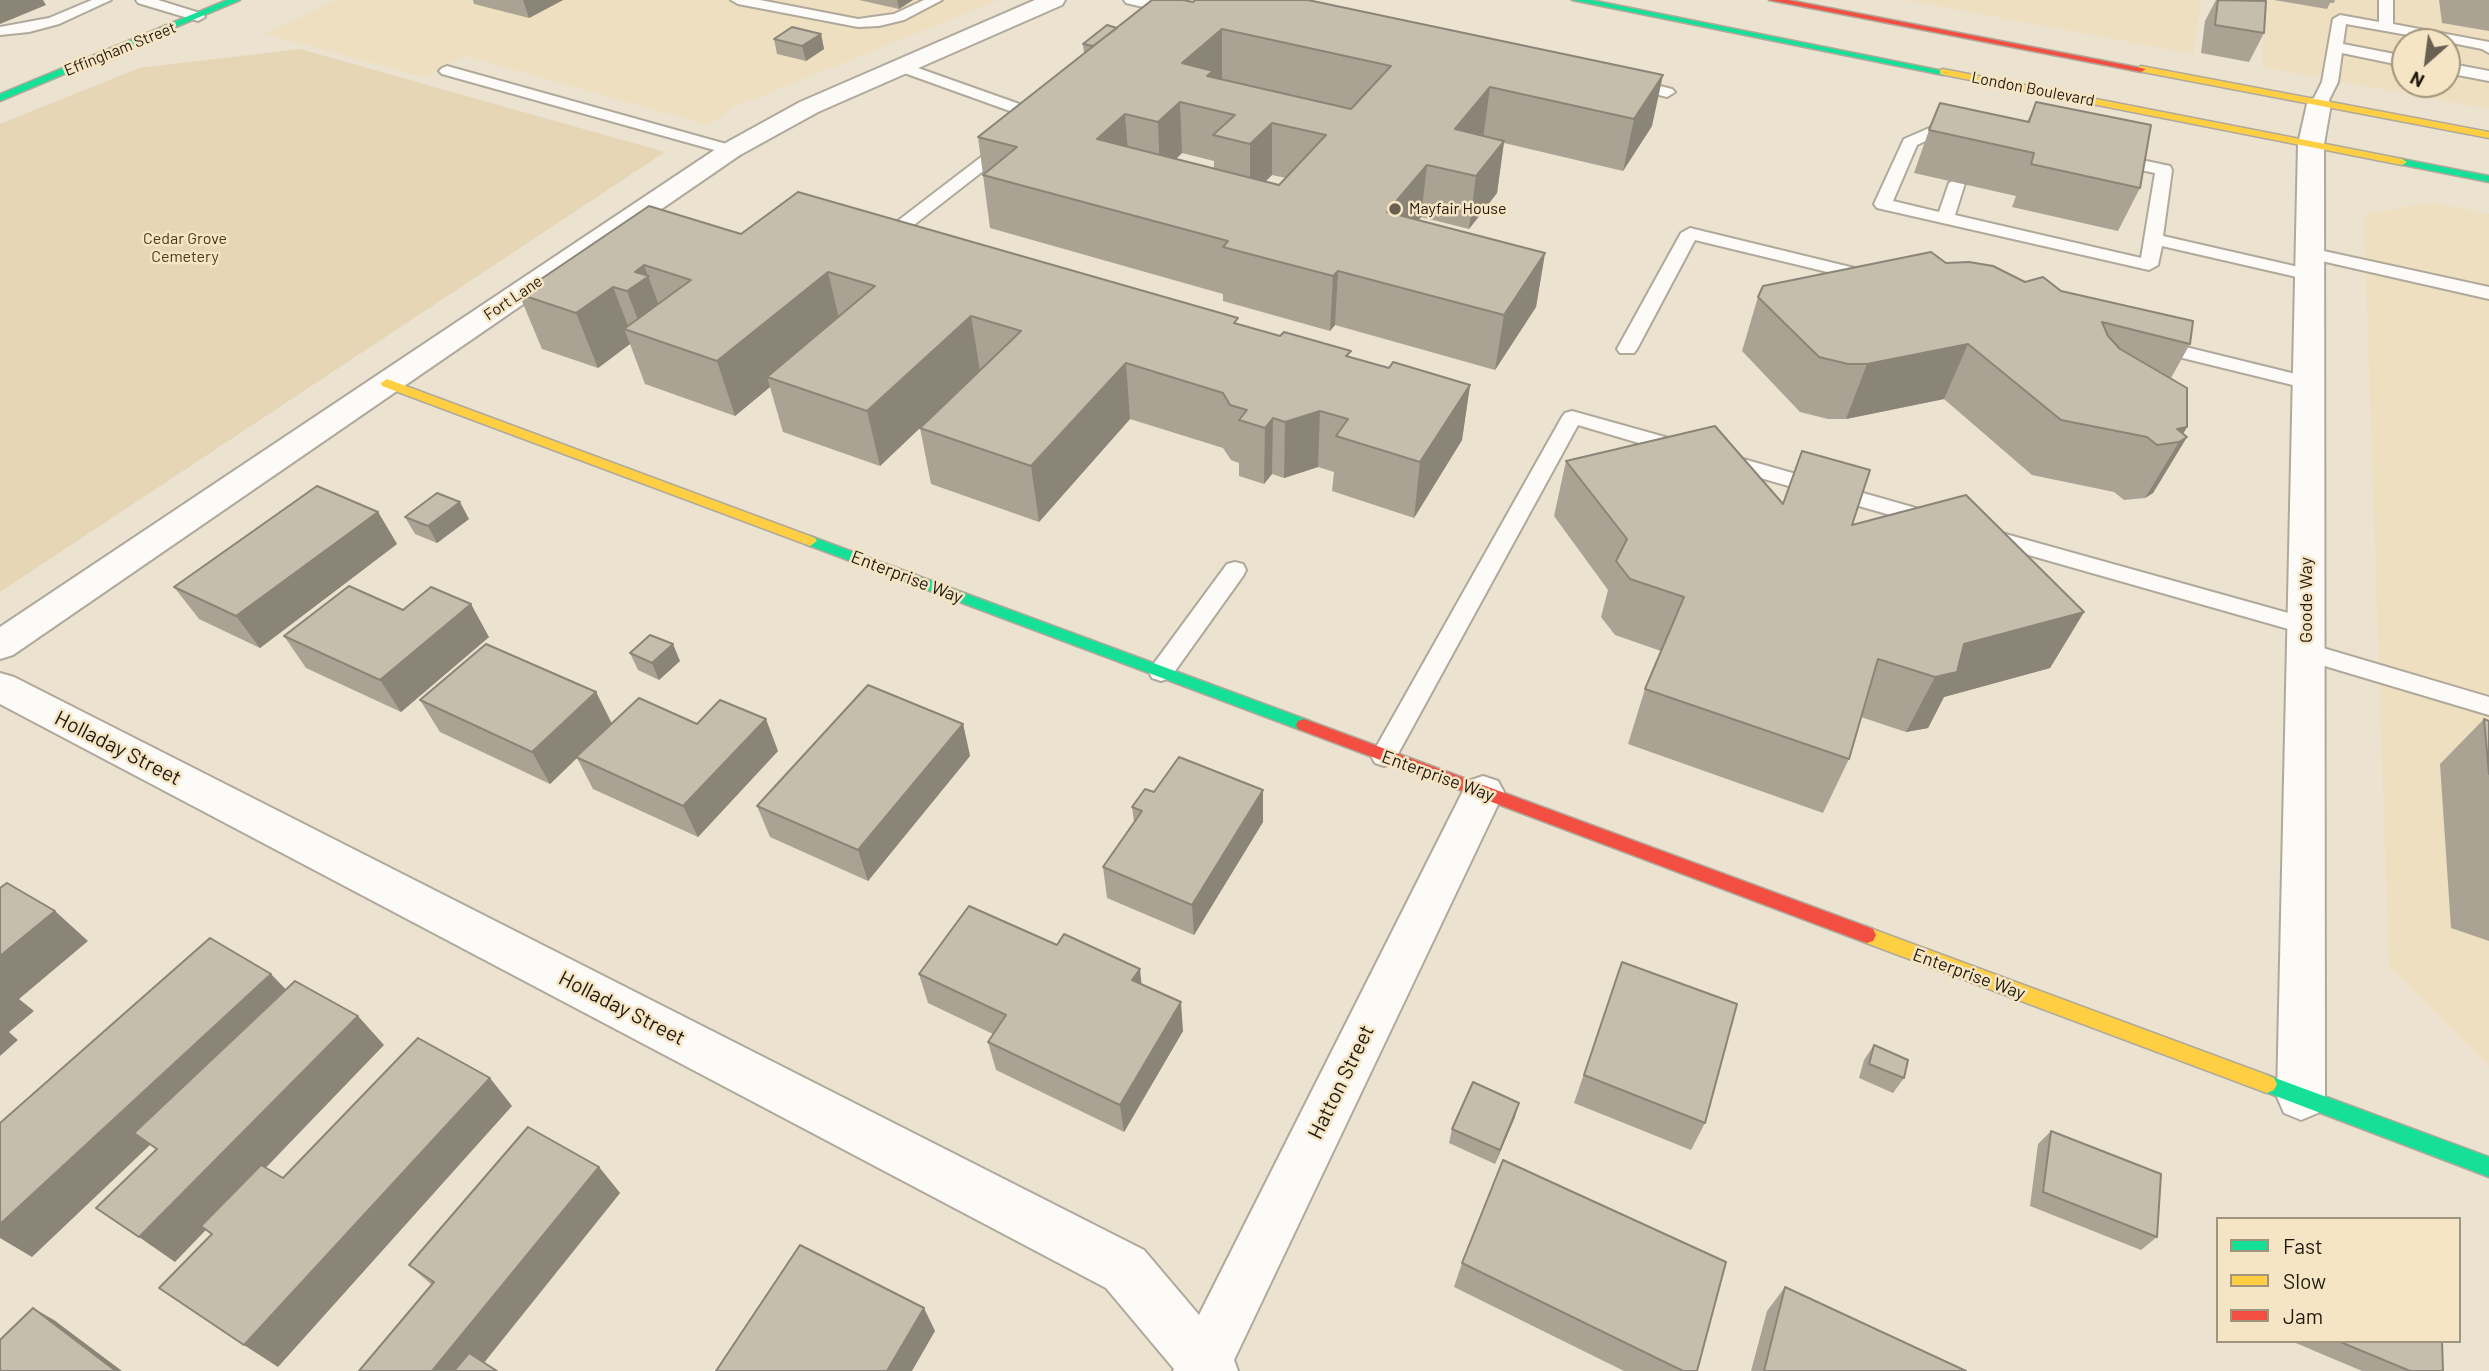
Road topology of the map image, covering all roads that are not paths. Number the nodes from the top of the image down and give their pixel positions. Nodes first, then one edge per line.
1 (104, 0) edge
2 (143, 0) edge
3 (235, 0) edge
4 (738, 0) edge
5 (935, 0) edge
6 (1054, 0) edge
7 (1132, 0) edge
8 (1577, 0) edge
9 (1774, 0) edge
10 (2386, 0) edge
11 (198, 17) junction
12 (1154, 23) edge
13 (2386, 27) junction
14 (0, 32) edge
15 (2336, 47) junction
16 (2489, 49) edge
17 (2391, 58) edge
18 (901, 67) junction
19 (447, 71) dead end
20 (2461, 71) edge
21 (2489, 76) edge
22 (1615, 81) edge
23 (1667, 92) dead end
24 (1, 97) edge
25 (1063, 99) edge
26 (2319, 104) junction
27 (1041, 117) junction
28 (1950, 124) junction
29 (1977, 130) edge
30 (2489, 135) edge
31 (2311, 144) junction
32 (1961, 145) edge
33 (731, 150) junction
34 (2097, 156) edge
35 (2489, 179) edge
36 (1957, 183) dead end
37 (1945, 218) junction
38 (933, 239) edge
39 (2154, 239) junction
40 (2310, 264) junction
41 (1892, 282) edge
42 (2489, 293) edge
43 (2134, 341) edge
44 (1627, 349) dead end
45 (387, 383) junction
46 (2309, 383) junction
47 (1235, 570) dead end
48 (2306, 639) junction
49 (0, 645) edge
50 (1161, 672) junction
51 (0, 687) edge
52 (2489, 706) edge
53 (1384, 755) junction
54 (1483, 792) junction
55 (2301, 1097) junction
56 (2489, 1167) edge
57 (1205, 1368) edge

1 - 14 lane
2 - 11 lane
3 - 11 main road, Effingham Street
4 - 5 lane
6 - 18 street, Fort Lane
7 - 12 lane
8 - 31 main road, London Boulevard
9 - 26 main road
10 - 13 lane
11 - 24 main road, Effingham Street
13 - 15 lane
13 - 16 lane
15 - 17 lane
15 - 26 lane
18 - 27 lane
18 - 33 street, Fort Lane
19 - 33 lane
20 - 21 lane
22 - 23 lane
25 - 27 lane
26 - 30 main road
26 - 31 street, Goode Way
27 - 38 lane
28 - 29 lane
28 - 32 lane
28 - 37 lane
31 - 35 main road, London Boulevard
31 - 40 street, Goode Way
33 - 45 street, Fort Lane
34 - 39 lane
36 - 37 lane
37 - 39 lane
39 - 40 lane
40 - 42 lane
40 - 46 street, Goode Way
41 - 44 lane
43 - 46 lane
45 - 49 street, Fort Lane
45 - 50 main road, Enterprise Way
46 - 48 street, Goode Way
47 - 50 lane
48 - 52 lane
48 - 53 lane
48 - 55 street, Goode Way
50 - 53 main road, Enterprise Way
51 - 57 street, Holladay Street
53 - 54 main road, Enterprise Way
54 - 55 main road, Enterprise Way
54 - 57 street, Hatton Street
55 - 56 main road, Enterprise Way

